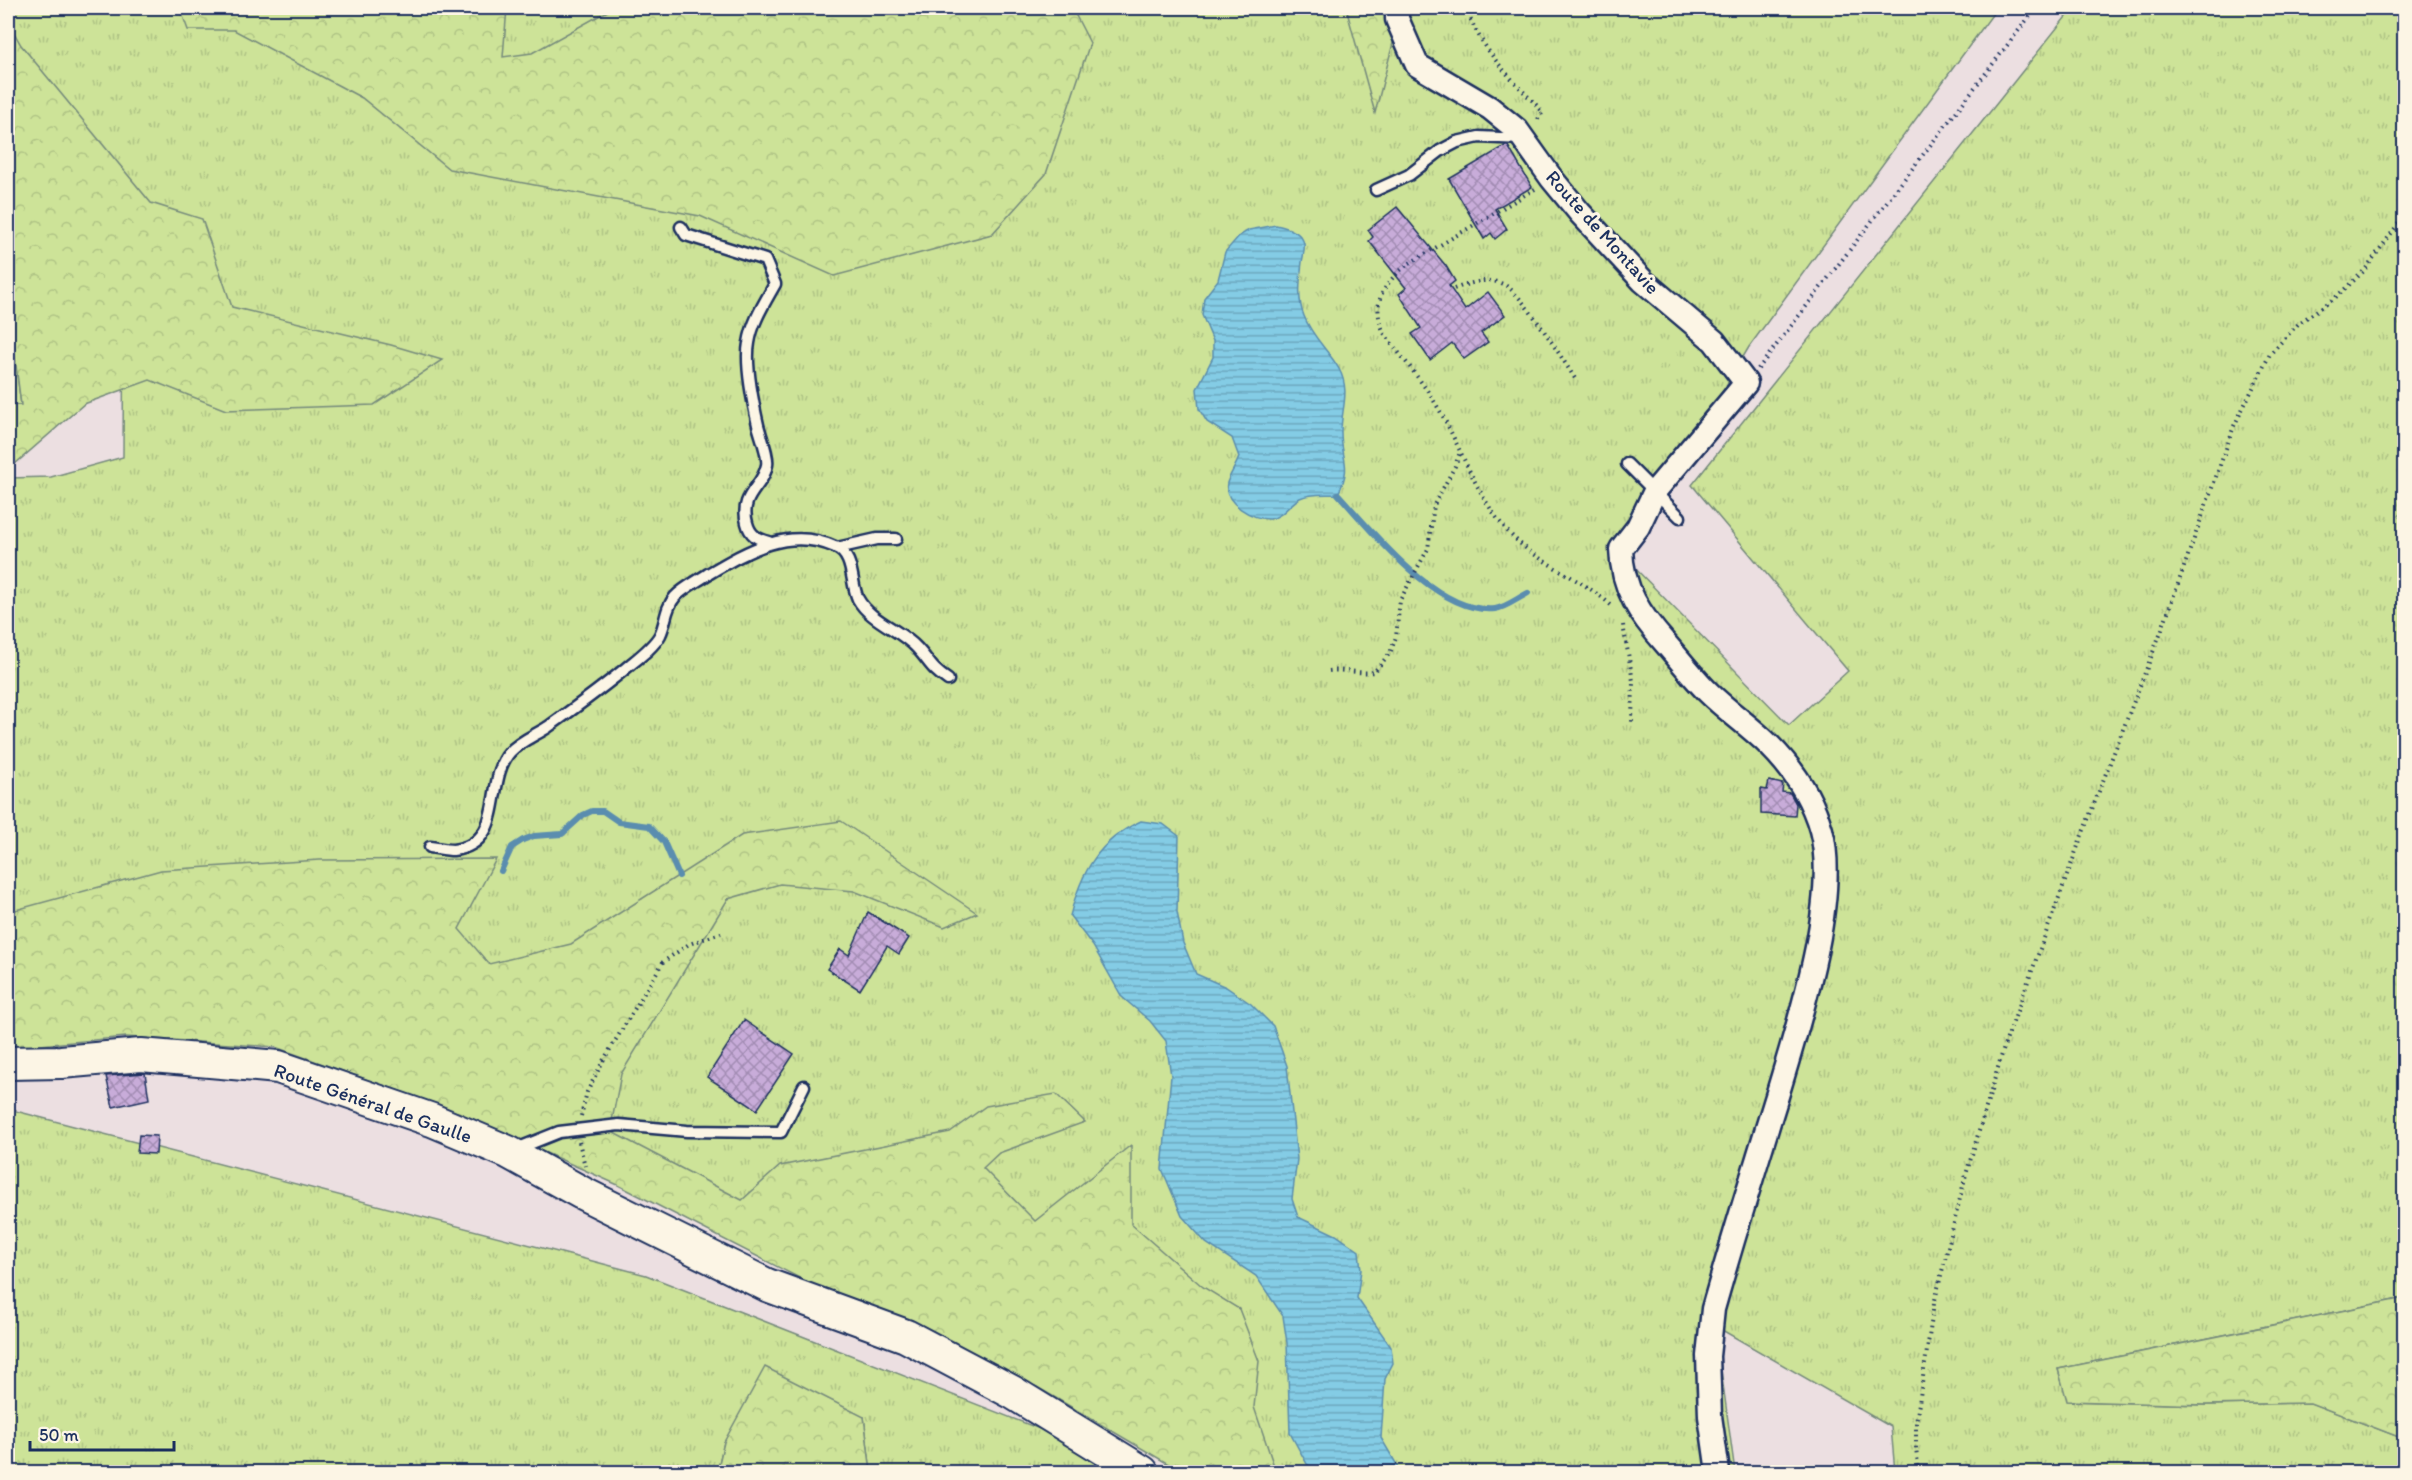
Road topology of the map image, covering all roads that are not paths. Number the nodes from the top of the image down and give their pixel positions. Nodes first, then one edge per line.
1 (1397, 8) edge
2 (1524, 140) junction
3 (1376, 190) dead end
4 (681, 228) dead end
5 (1627, 464) dead end
6 (1655, 491) junction
7 (1680, 517) dead end
8 (896, 539) dead end
9 (772, 543) junction
10 (837, 548) junction
11 (948, 680) dead end
12 (430, 848) dead end
13 (8, 1063) edge
14 (804, 1086) dead end
15 (508, 1152) junction
16 (1142, 1473) edge
17 (1718, 1473) edge

1 - 2 street, Route de Montavie
2 - 3 lane
2 - 6 street, Route de Montavie
4 - 9 lane
5 - 6 lane
6 - 7 lane
6 - 17 street
8 - 10 lane
9 - 10 lane
9 - 12 lane
10 - 11 lane
13 - 15 street, Route Général de Gaulle
14 - 15 lane
15 - 16 street, Route Général de Gaulle

